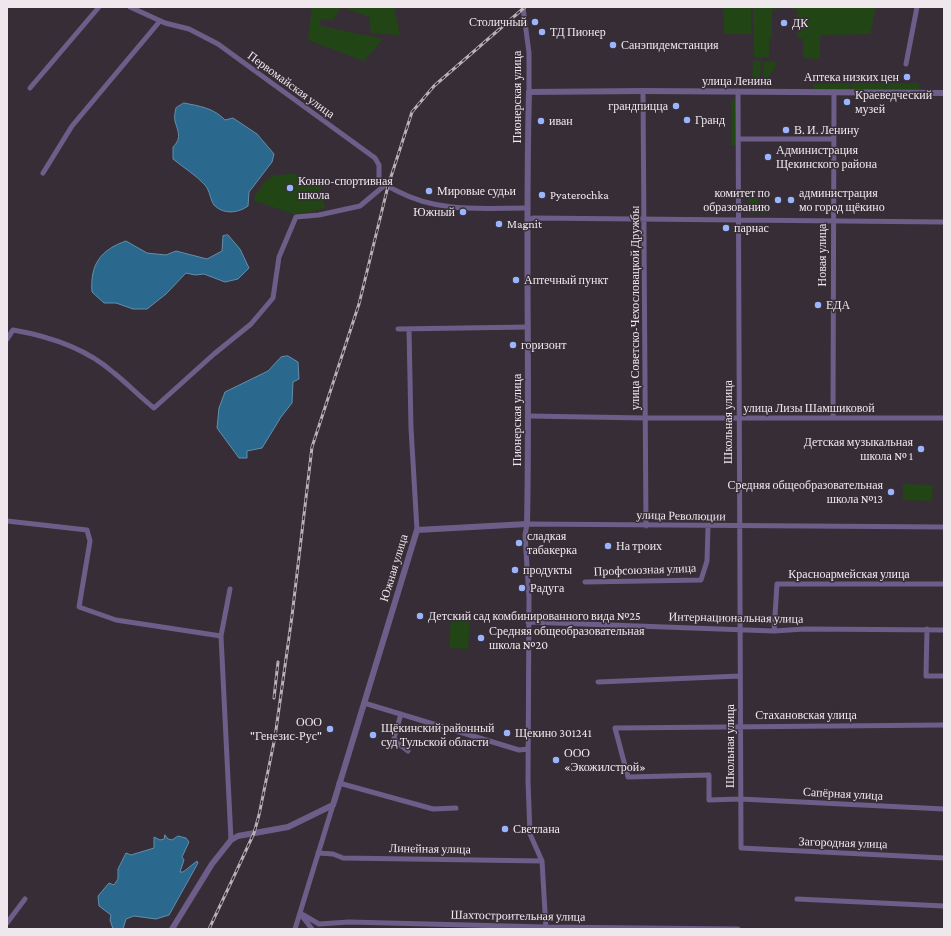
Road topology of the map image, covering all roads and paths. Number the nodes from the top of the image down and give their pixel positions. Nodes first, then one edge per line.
1 (99, 7) edge
2 (130, 7) edge
3 (523, 7) edge
4 (917, 7) edge
5 (160, 21) junction
6 (906, 64) dead end
7 (30, 88) dead end
8 (643, 91) junction
9 (529, 92) junction
10 (738, 92) junction
11 (834, 92) junction
12 (944, 93) edge
13 (738, 139) junction
14 (833, 139) junction
15 (43, 173) dead end
16 (386, 186) junction
17 (526, 208) junction
18 (528, 220) junction
19 (644, 220) junction
20 (738, 220) junction
21 (832, 222) junction
22 (944, 222) edge
23 (528, 327) junction
24 (398, 329) dead end
25 (409, 329) junction
26 (7, 339) edge
27 (529, 416) junction
28 (646, 418) junction
29 (738, 418) junction
30 (833, 418) junction
31 (944, 418) edge
32 (7, 521) edge
33 (527, 524) junction
34 (646, 526) junction
35 (708, 527) junction
36 (739, 527) junction
37 (944, 527) edge
38 (417, 530) junction
39 (585, 582) dead end
40 (944, 584) edge
41 (230, 589) dead end
42 (528, 622) junction
43 (740, 630) junction
44 (927, 630) junction
45 (944, 630) edge
46 (774, 632) junction
47 (221, 636) junction
48 (740, 676) junction
49 (944, 676) edge
50 (598, 682) dead end
51 (364, 702) junction
52 (401, 714) junction
53 (944, 725) edge
54 (740, 726) junction
55 (528, 749) junction
56 (408, 751) dead end
57 (339, 783) junction
58 (740, 799) junction
59 (333, 805) junction
60 (456, 808) dead end
61 (944, 808) edge
62 (231, 840) junction
63 (741, 848) joint
64 (318, 853) junction
65 (944, 858) edge
66 (542, 860) junction
67 (25, 899) dead end
68 (798, 899) dead end
69 (944, 906) edge
70 (300, 913) junction
71 (7, 924) edge
72 (546, 928) edge
73 (172, 929) edge
74 (295, 929) edge
75 (312, 929) edge
76 (738, 929) edge

1 - 7 street
2 - 5 street, Первомайская улица
3 - 9 street, Пионерская улица
4 - 6 street
5 - 15 street
5 - 16 street, Первомайская улица
8 - 9 street, улица Ленина
8 - 10 street, улица Ленина
8 - 19 street, улица Советско-Чехословацкой Дружбы
9 - 17 street, Пионерская улица
10 - 11 street, улица Ленина
10 - 13 street, Школьная улица
11 - 12 street, улица Ленина
11 - 14 street, Новая улица
13 - 14 street
13 - 20 street, Школьная улица
14 - 21 street, Новая улица
16 - 17 street
16 - 26 street
17 - 18 street, Пионерская улица
18 - 19 street
18 - 23 street, Пионерская улица
19 - 20 street
19 - 28 street, улица Советско-Чехословацкой Дружбы
20 - 21 street
20 - 29 street, Школьная улица
21 - 22 street
21 - 30 street, Новая улица
23 - 25 street
23 - 27 street, Пионерская улица
24 - 25 street
25 - 38 street, Южная улица
27 - 28 street, улица Лизы Шамшиковой
27 - 33 street, Пионерская улица
28 - 29 street, улица Лизы Шамшиковой
28 - 34 street, улица Советско-Чехословацкой Дружбы
29 - 30 street, улица Лизы Шамшиковой
29 - 36 street, Школьная улица
30 - 31 street, улица Лизы Шамшиковой
32 - 47 street
33 - 34 street, улица Революции
33 - 38 street, улица Революции
33 - 42 street, Пионерская улица
34 - 35 street, улица Революции
35 - 36 street, улица Революции
35 - 39 street, Профсоюзная улица
36 - 37 street, улица Революции
36 - 43 street, Школьная улица
38 - 51 street, Южная улица
40 - 46 street, Красноармейская улица
41 - 47 street
42 - 43 street, Интернациональная улица
42 - 55 street, Пионерская улица
43 - 46 street, Интернациональная улица
43 - 48 street, Школьная улица
44 - 45 street, Интернациональная улица
44 - 46 street, Интернациональная улица
44 - 49 street
47 - 62 street
48 - 50 street
48 - 54 street, Школьная улица
51 - 52 street
51 - 57 street, Южная улица
52 - 55 street
52 - 56 street
53 - 54 street, Стахановская улица
54 - 58 street, Школьная улица
54 - 58 street, Стахановская улица
55 - 66 street, Пионерская улица
57 - 59 street, Южная улица
57 - 60 street
58 - 61 street, Сапёрная улица
58 - 63 street, Школьная улица
59 - 62 street
59 - 64 street
62 - 73 street
63 - 65 street, Загородная улица
64 - 66 street, Линейная улица
64 - 70 street
66 - 72 street
67 - 71 street
68 - 69 street
70 - 72 street, Шахтостроительная улица
70 - 74 street
70 - 75 street
72 - 76 street, Шахтостроительная улица

